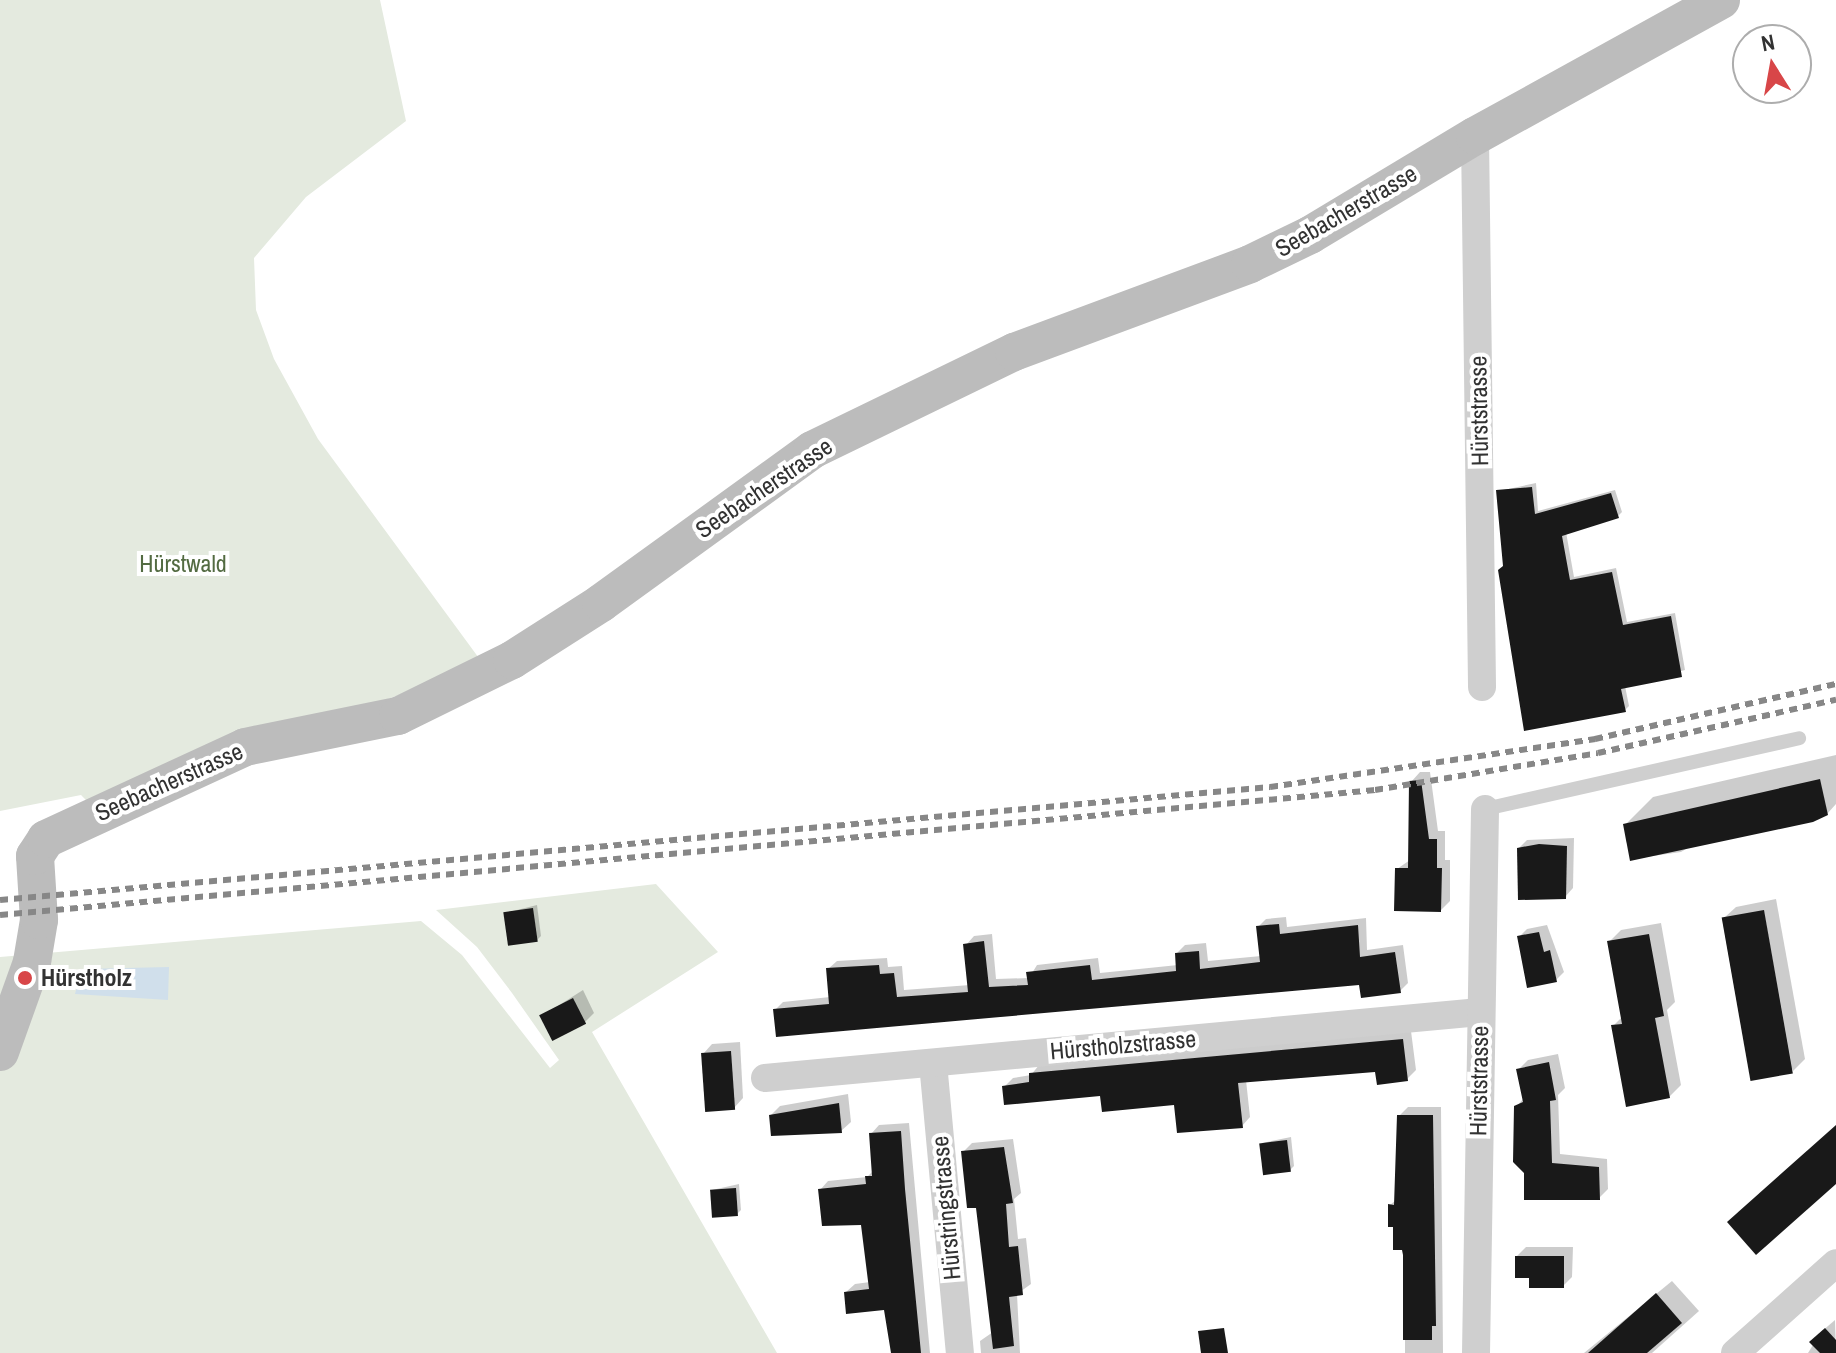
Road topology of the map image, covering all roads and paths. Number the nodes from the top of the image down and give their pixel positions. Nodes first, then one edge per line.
1 (1721, 0) edge
2 (1475, 136) junction
3 (1482, 687) dead end
4 (1799, 738) dead end
5 (1485, 809) joint
6 (1480, 1012) junction
7 (0, 1052) edge
8 (933, 1063) junction
9 (765, 1078) dead end
10 (1833, 1272) edge
11 (960, 1353) edge
12 (1476, 1353) edge
13 (1735, 1353) edge

1 - 2 street, Seebacherstrasse
2 - 3 street, Hürststrasse
2 - 7 street, Seebacherstrasse
4 - 5 lane
5 - 6 street, Hürststrasse
6 - 8 street, Hürstholzstrasse
6 - 12 street, Hürststrasse
8 - 9 street, Hürstholzstrasse
8 - 11 street, Hürstringstrasse
10 - 13 street

